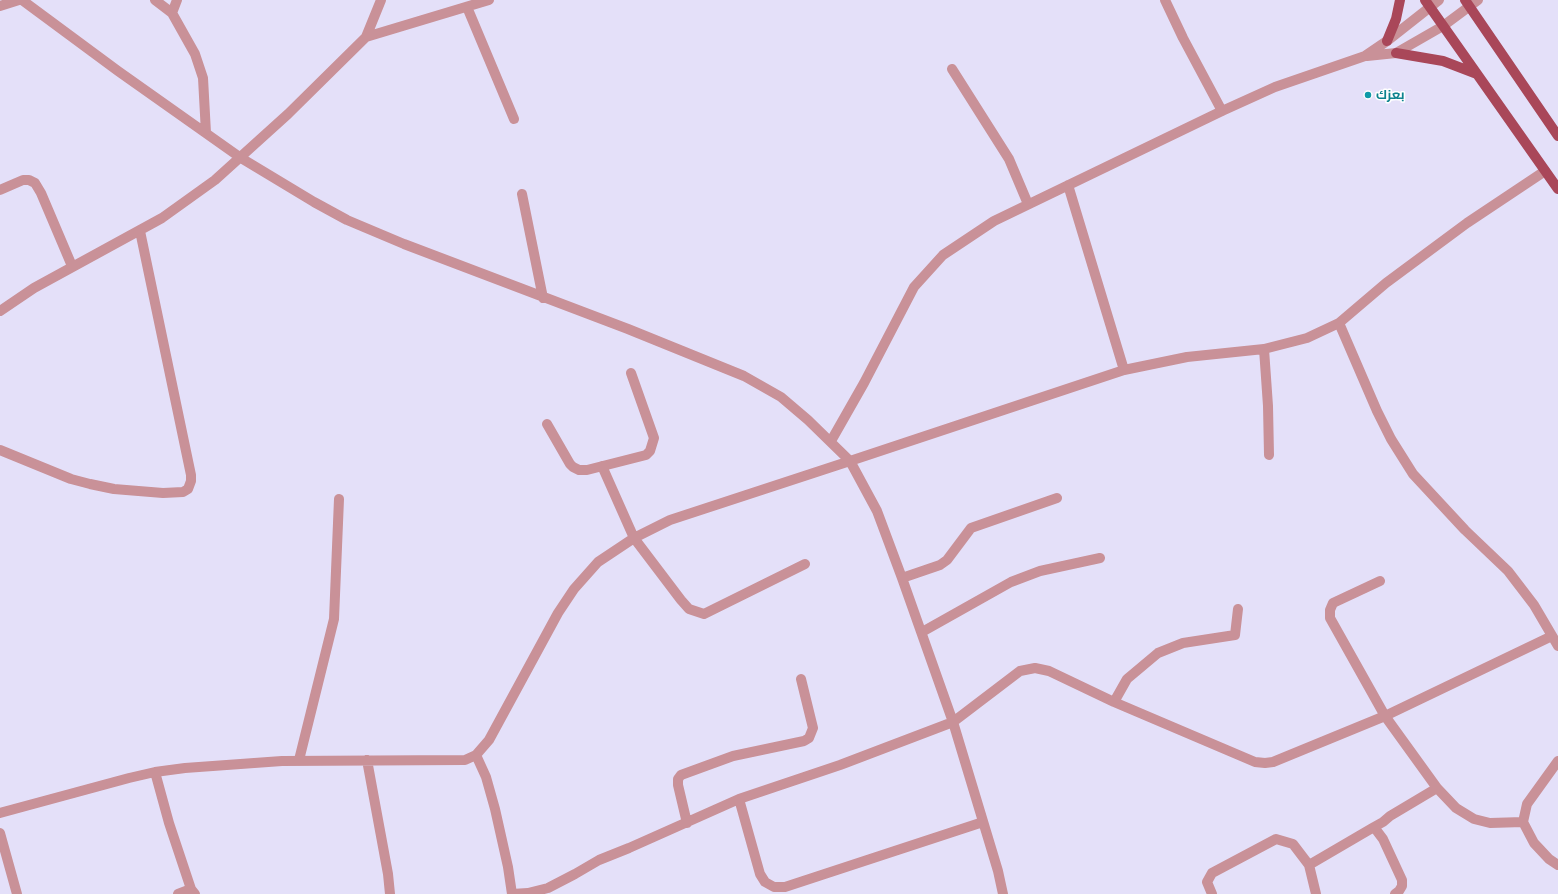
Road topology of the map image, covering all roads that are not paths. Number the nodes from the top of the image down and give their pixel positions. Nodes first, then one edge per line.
1 (21, 0) edge
2 (155, 0) edge
3 (177, 0) edge
4 (381, 0) edge
5 (489, 0) edge
6 (1165, 0) edge
7 (1400, 0) edge
8 (1439, 0) edge
9 (1478, 0) edge
10 (1427, 4) edge
11 (1467, 4) edge
12 (0, 6) edge
13 (468, 7) junction
14 (172, 13) junction
15 (1443, 26) junction
16 (366, 37) junction
17 (1387, 41) junction
18 (1396, 53) junction
19 (1365, 56) junction
20 (952, 69) dead end
21 (1477, 74) junction
22 (1222, 111) junction
23 (514, 119) dead end
24 (206, 133) junction
25 (1558, 136) edge
26 (241, 158) junction
27 (1545, 171) junction
28 (1068, 185) junction
29 (1558, 189) edge
30 (0, 190) edge
31 (522, 194) dead end
32 (1028, 204) junction
33 (140, 230) junction
34 (72, 266) junction
35 (543, 298) junction
36 (0, 312) edge
37 (1339, 323) junction
38 (1264, 349) junction
39 (1124, 370) junction
40 (631, 373) dead end
41 (547, 424) dead end
42 (831, 441) junction
43 (0, 450) edge
44 (1269, 454) dead end
45 (850, 461) junction
46 (602, 466) junction
47 (1057, 498) dead end
48 (339, 499) dead end
49 (634, 538) junction
50 (1100, 558) dead end
51 (805, 564) dead end
52 (902, 578) junction
53 (1380, 581) dead end
54 (1238, 608) dead end
55 (922, 632) junction
56 (1552, 636) junction
57 (1558, 646) edge
58 (801, 679) dead end
59 (1114, 702) junction
60 (1385, 716) junction
61 (953, 722) junction
62 (476, 755) junction
63 (299, 760) junction
64 (367, 760) junction
65 (1558, 761) edge
66 (155, 772) junction
67 (1437, 788) junction
68 (739, 799) junction
69 (0, 813) edge
70 (983, 822) junction
71 (1523, 822) junction
72 (687, 823) junction
73 (1374, 826) junction
74 (0, 833) edge
75 (1309, 865) junction
76 (1558, 865) edge
77 (193, 891) edge
78 (17, 894) edge
79 (178, 894) edge
80 (390, 894) edge
81 (512, 894) edge
82 (1003, 894) edge
83 (1212, 894) edge
84 (1316, 894) edge
85 (1395, 894) edge

1 - 12 street
1 - 24 street
2 - 14 street
3 - 14 street
4 - 16 street
5 - 13 street
6 - 22 street
7 - 17 main road
8 - 10 street
9 - 11 street
10 - 15 main road
10 - 17 street
11 - 15 street
11 - 25 main road
13 - 16 street
13 - 23 street
14 - 24 street
15 - 18 street
15 - 21 main road
16 - 26 street
17 - 19 street
18 - 19 street
18 - 21 main road
19 - 22 street
20 - 32 street
21 - 27 main road
22 - 28 street
24 - 26 street
26 - 33 street
26 - 35 street
27 - 29 main road
27 - 37 street
28 - 32 street
28 - 39 street
30 - 34 street
31 - 35 street
32 - 42 street
33 - 34 street
33 - 43 street
34 - 36 street
35 - 42 street
37 - 38 street
37 - 56 street
38 - 39 street
38 - 44 street
39 - 45 street
40 - 46 street
41 - 46 street
42 - 45 street
45 - 49 street
45 - 52 street
46 - 49 street
47 - 52 street
48 - 63 street
49 - 51 street
49 - 62 street
50 - 55 street
52 - 55 street
53 - 60 street
54 - 59 street
55 - 61 street
56 - 57 street
56 - 60 street
58 - 72 street
59 - 60 street
59 - 61 street
60 - 67 street
61 - 68 street
61 - 70 street
62 - 64 street
62 - 81 street
63 - 64 street
63 - 66 street
64 - 80 street
65 - 71 street
66 - 69 street
66 - 77 street
67 - 71 street
67 - 73 street
68 - 70 street
68 - 72 street
70 - 82 street
71 - 76 street
72 - 81 street
73 - 75 street
73 - 85 street
74 - 78 street
75 - 83 street
75 - 84 street
77 - 79 street

